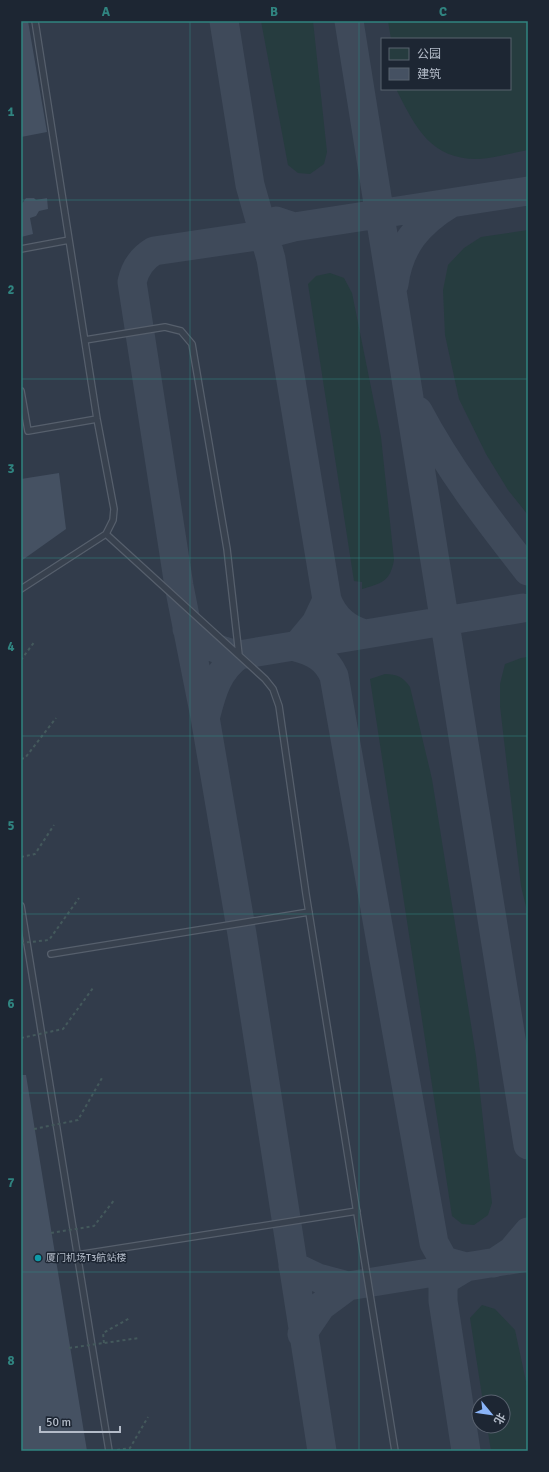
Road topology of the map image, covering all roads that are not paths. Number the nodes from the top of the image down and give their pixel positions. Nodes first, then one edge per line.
1 (35, 21) edge
2 (69, 240) junction
3 (21, 249) edge
4 (85, 340) junction
5 (21, 391) edge
6 (97, 419) junction
7 (27, 430) junction
8 (21, 431) edge
9 (106, 534) junction
10 (21, 589) edge
11 (239, 655) junction
12 (21, 906) edge
13 (309, 912) junction
14 (51, 954) dead end
15 (357, 1211) junction
16 (77, 1255) junction
17 (110, 1451) edge
18 (395, 1451) edge

1 - 2 lane
2 - 3 lane
2 - 4 lane
4 - 6 lane
4 - 11 lane
5 - 7 lane
6 - 7 lane
6 - 9 lane
7 - 8 lane
9 - 10 lane
9 - 11 lane
11 - 13 lane
12 - 16 lane
13 - 14 lane
13 - 15 lane
15 - 16 lane
15 - 18 lane
16 - 17 lane

